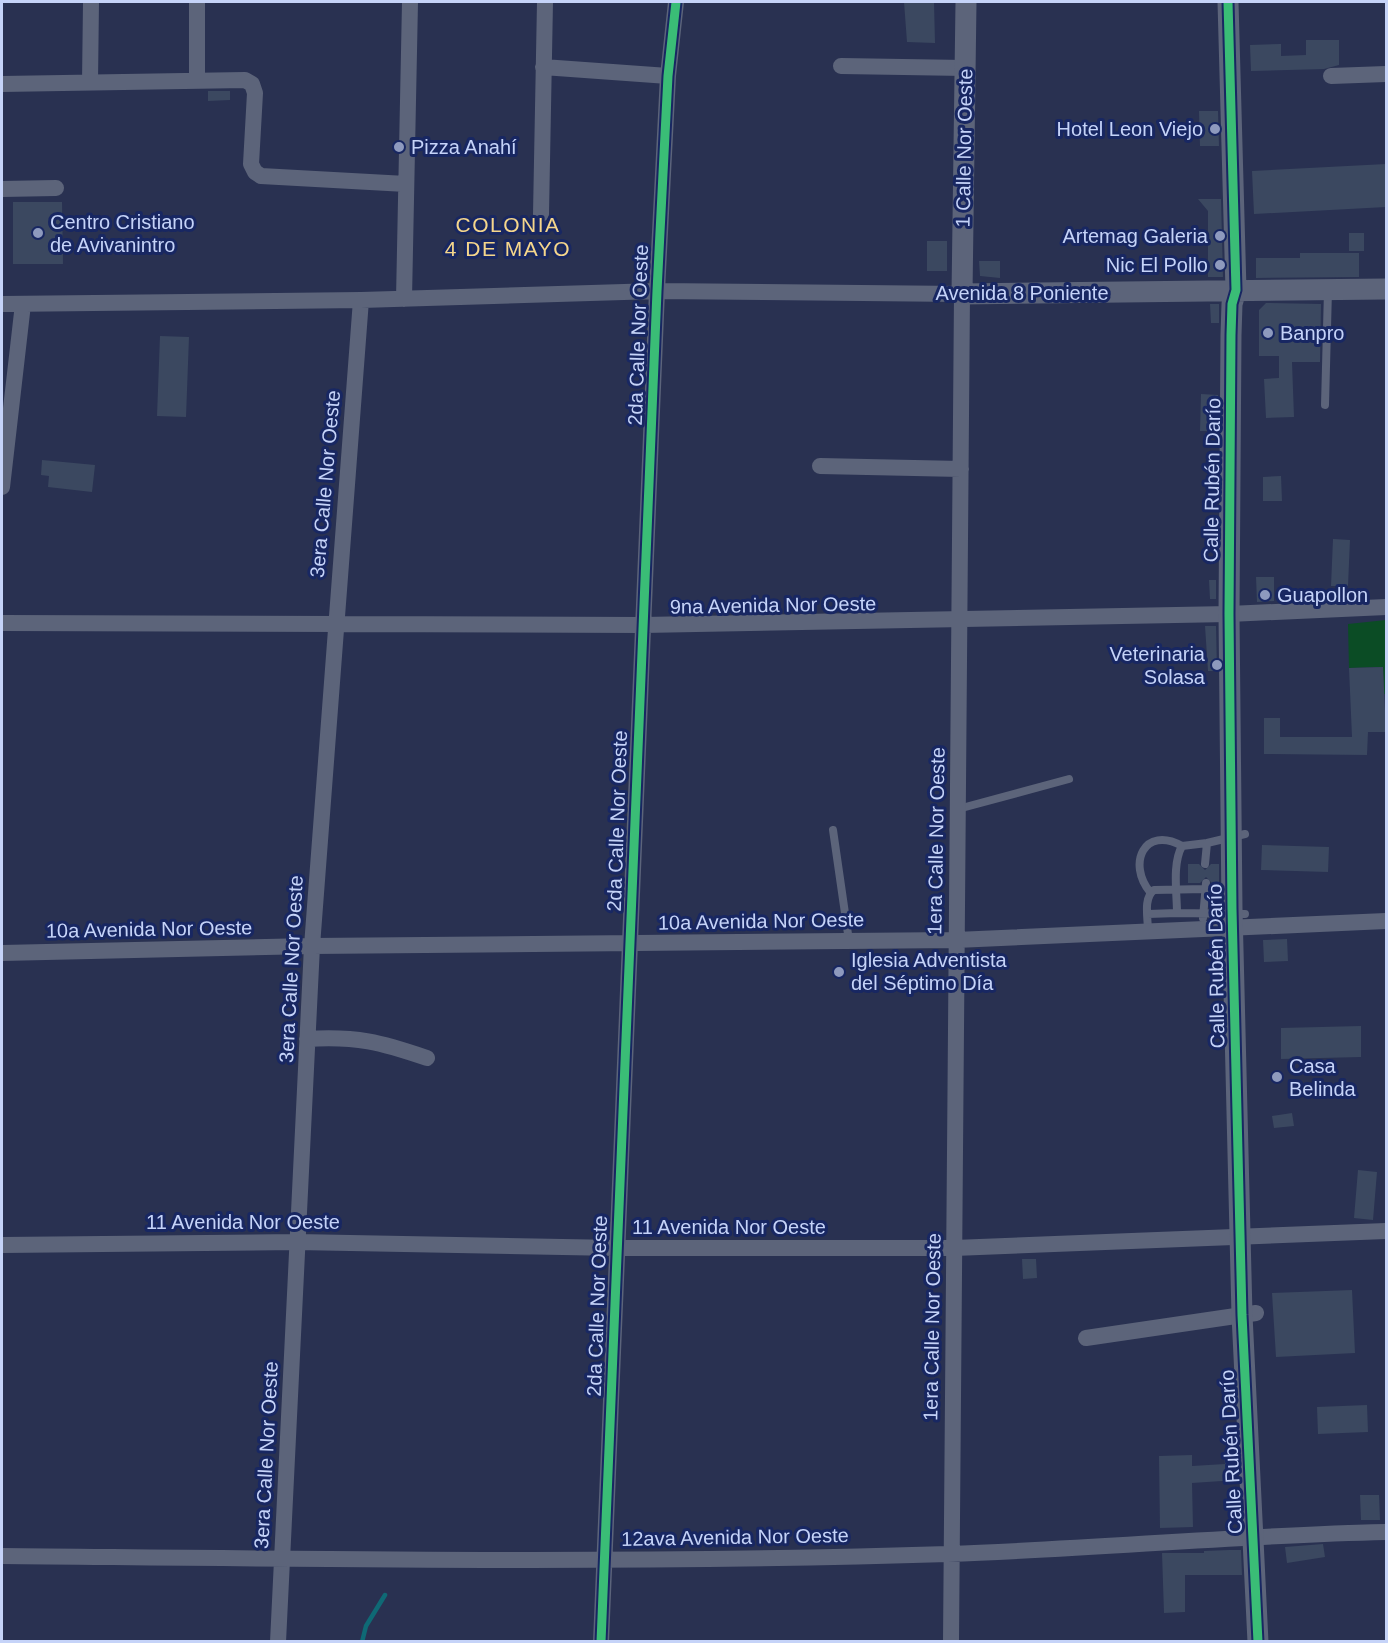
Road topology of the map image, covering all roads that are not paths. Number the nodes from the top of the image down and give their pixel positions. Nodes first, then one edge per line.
1 (91, 2) edge
2 (197, 2) edge
3 (410, 2) edge
4 (545, 2) edge
5 (676, 2) edge
6 (966, 2) edge
7 (1228, 2) edge
8 (841, 66) dead end
9 (543, 67) junction
10 (965, 68) junction
11 (1386, 74) edge
12 (668, 76) junction
13 (1331, 76) dead end
14 (197, 80) junction
15 (90, 82) junction
16 (2, 84) edge
17 (406, 184) junction
18 (56, 188) dead end
19 (2, 189) edge
20 (541, 214) dead end
21 (1386, 289) edge
22 (1236, 290) junction
23 (1328, 290) junction
24 (657, 291) junction
25 (962, 294) junction
26 (404, 299) junction
27 (361, 300) junction
28 (2, 304) edge
29 (23, 304) junction
30 (1325, 405) dead end
31 (820, 466) dead end
32 (961, 469) junction
33 (2, 486) edge
34 (1386, 607) edge
35 (1236, 613) junction
36 (960, 620) junction
37 (335, 622) junction
38 (2, 623) edge
39 (643, 625) junction
40 (1069, 778) dead end
41 (958, 808) junction
42 (833, 830) dead end
43 (1238, 835) junction
44 (1207, 843) junction
45 (1182, 846) junction
46 (1205, 864) dead end
47 (1177, 888) junction
48 (1150, 892) junction
49 (1177, 913) junction
50 (1239, 920) junction
51 (1202, 921) junction
52 (1386, 921) edge
53 (1148, 922) junction
54 (956, 940) junction
55 (849, 941) junction
56 (630, 943) junction
57 (312, 946) junction
58 (2, 953) edge
59 (307, 1039) junction
60 (427, 1058) dead end
61 (1386, 1231) edge
62 (1246, 1238) junction
63 (297, 1242) junction
64 (2, 1245) edge
65 (617, 1248) junction
66 (954, 1248) junction
67 (1249, 1314) junction
68 (1086, 1338) dead end
69 (1386, 1532) edge
70 (1260, 1535) junction
71 (951, 1554) junction
72 (2, 1556) edge
73 (282, 1558) junction
74 (604, 1560) junction
75 (1264, 1632) edge
76 (278, 1641) edge
77 (601, 1641) edge
78 (951, 1641) edge

1 - 15 street
2 - 14 street
3 - 17 street
4 - 9 street
5 - 12 street, 2da Calle Nor Oeste
6 - 10 street, 1 Calle Nor Oeste
7 - 22 street, Calle Rubén Darío
8 - 10 street
9 - 12 street
9 - 20 street
10 - 25 street, 1 Calle Nor Oeste
11 - 13 street
12 - 24 street, 2da Calle Nor Oeste
14 - 15 street
14 - 17 street
15 - 16 street
17 - 26 street
18 - 19 street
21 - 23 street, Avenida 8 Poniente
22 - 23 street, Avenida 8 Poniente
22 - 25 street, Avenida 8 Poniente
22 - 35 street, Calle Rubén Darío
23 - 30 lane
24 - 25 street, Avenida 8 Poniente
24 - 26 street, Avenida 8 Poniente
24 - 39 street, 2da Calle Nor Oeste
25 - 32 street, 1era Calle Nor Oeste
26 - 27 street, Avenida 8 Poniente
27 - 29 street, Avenida 8 Poniente
27 - 37 street, 3era Calle Nor Oeste
28 - 29 street, Avenida 8 Poniente
29 - 33 street
31 - 32 street
32 - 36 street, 1era Calle Nor Oeste
34 - 35 street, 9na Avenida Nor Oeste
35 - 36 street, 9na Avenida Nor Oeste
35 - 43 street, Calle Rubén Darío
36 - 39 street, 9na Avenida Nor Oeste
36 - 41 street, 1era Calle Nor Oeste
37 - 38 street, 9na Avenida Nor Oeste
37 - 39 street, 9na Avenida Nor Oeste
37 - 57 street, 3era Calle Nor Oeste
39 - 56 street, 2da Calle Nor Oeste
40 - 41 lane
41 - 54 street, 1era Calle Nor Oeste
42 - 55 lane
43 - 44 lane
43 - 50 street, Calle Rubén Darío
44 - 45 lane
44 - 46 lane
45 - 47 lane
45 - 48 lane
47 - 48 lane
47 - 49 lane
47 - 51 lane
48 - 53 lane
49 - 51 lane
49 - 53 lane
50 - 51 street, 10a Avenida Nor Oeste
50 - 52 street, 10a Avenida Nor Oeste
50 - 62 street, Calle Rubén Darío
51 - 53 street, 10a Avenida Nor Oeste
53 - 54 street, 10a Avenida Nor Oeste
54 - 55 street, 10a Avenida Nor Oeste
54 - 66 street, 1era Calle Nor Oeste
55 - 56 street, 10a Avenida Nor Oeste
56 - 57 street, 10a Avenida Nor Oeste
56 - 65 street, 2da Calle Nor Oeste
57 - 58 street, 10a Avenida Nor Oeste
57 - 59 street, 3era Calle Nor Oeste
59 - 60 street
59 - 63 street, 3era Calle Nor Oeste
61 - 62 street, 11 Avenida Nor Oeste
62 - 66 street, 11 Avenida Nor Oeste
62 - 67 street, Calle Rubén Darío
63 - 64 street, 11 Avenida Nor Oeste
63 - 65 street, 11 Avenida Nor Oeste
63 - 73 street, 3era Calle Nor Oeste
65 - 66 street, 11 Avenida Nor Oeste
65 - 74 street, 2da Calle Nor Oeste
66 - 71 street, 1era Calle Nor Oeste
67 - 68 street
67 - 70 street, Calle Rubén Darío
69 - 70 street, 12ava Avenida Nor Oeste
70 - 71 street, 12ava Avenida Nor Oeste
70 - 75 street, Calle Rubén Darío
71 - 74 street, 12ava Avenida Nor Oeste
71 - 78 street, 1era Calle Nor Oeste
72 - 73 street, 12ava Avenida Nor Oeste
73 - 74 street, 12ava Avenida Nor Oeste
73 - 76 street, 3era Calle Nor Oeste
74 - 77 street, 2da Calle Nor Oeste

